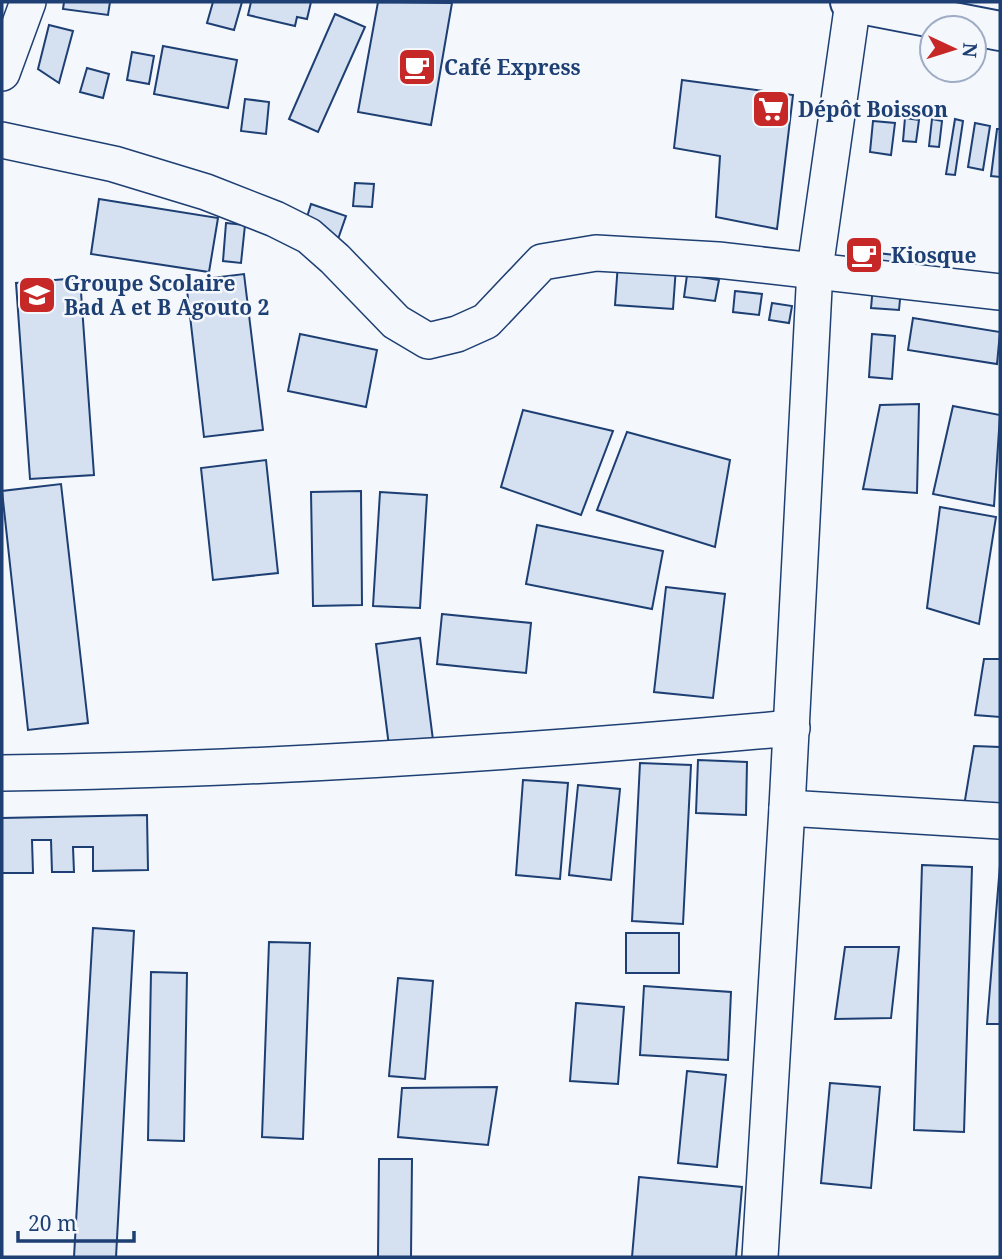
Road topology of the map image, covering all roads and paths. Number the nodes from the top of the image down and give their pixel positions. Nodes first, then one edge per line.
1 (28, 2) edge
2 (852, 2) edge
3 (1000, 31) edge
4 (2, 73) edge
5 (2, 140) edge
6 (815, 269) junction
7 (1000, 292) edge
8 (792, 728) junction
9 (2, 773) edge
10 (787, 808) junction
11 (1000, 821) edge
12 (760, 1257) edge

1 - 4 street
2 - 3 main road
2 - 6 street
5 - 6 street
6 - 7 street
6 - 8 street
8 - 9 street
8 - 10 street
10 - 11 street
10 - 12 street

